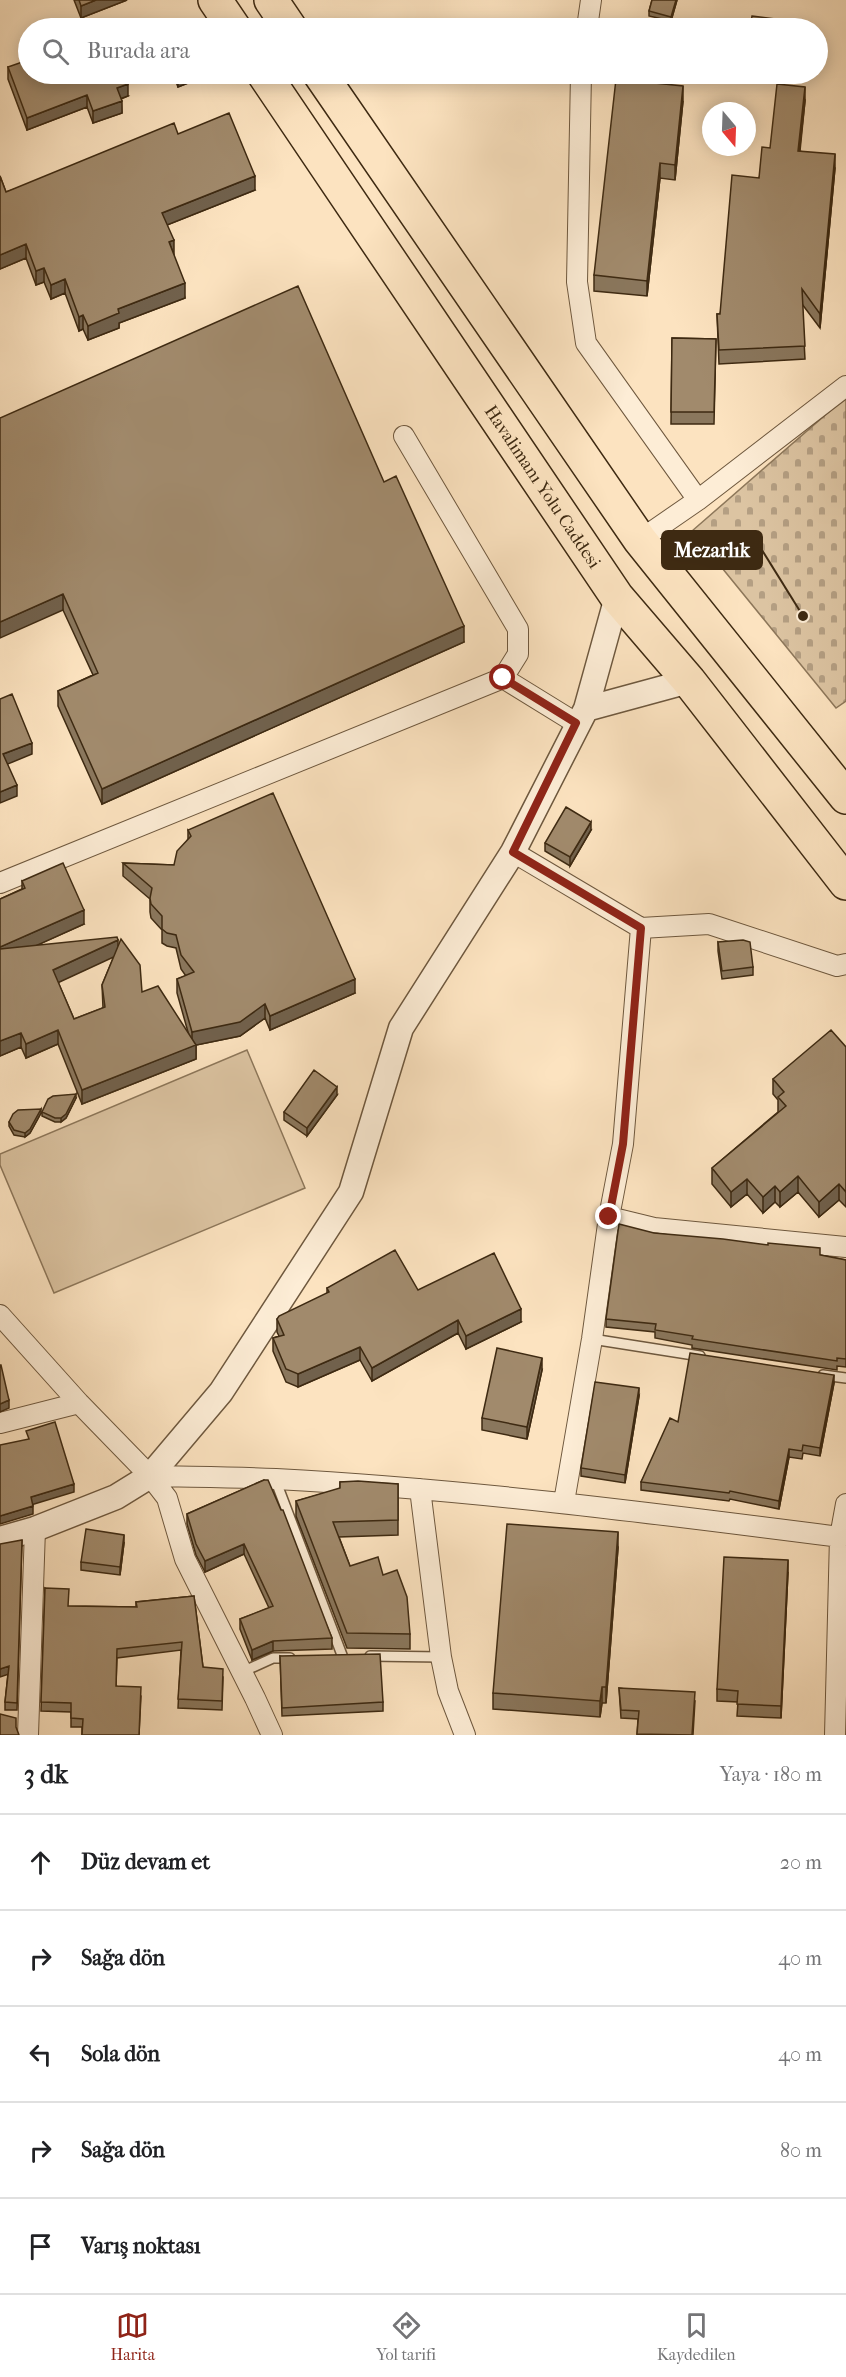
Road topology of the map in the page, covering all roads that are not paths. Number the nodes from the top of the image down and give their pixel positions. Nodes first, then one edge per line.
1 (214, 0) edge
2 (271, 0) edge
3 (298, 0) edge
4 (591, 0) edge
5 (227, 18) edge
6 (283, 18) edge
7 (306, 18) edge
8 (588, 18) edge
9 (271, 84) edge
10 (327, 84) edge
11 (334, 84) edge
12 (581, 84) edge
13 (346, 111) junction
14 (846, 386) edge
15 (404, 436) dead end
16 (698, 500) junction
17 (640, 540) junction
18 (617, 597) junction
19 (503, 678) junction
20 (689, 681) junction
21 (581, 716) junction
22 (846, 797) edge
23 (513, 852) junction
24 (846, 882) edge
25 (0, 883) edge
26 (641, 928) junction
27 (846, 964) edge
28 (609, 1217) junction
29 (846, 1247) edge
30 (0, 1315) edge
31 (592, 1339) junction
32 (708, 1357) edge
33 (811, 1373) edge
34 (846, 1378) edge
35 (79, 1403) junction
36 (0, 1424) edge
37 (150, 1476) junction
38 (275, 1479) junction
39 (420, 1489) junction
40 (564, 1502) junction
41 (846, 1504) edge
42 (35, 1529) junction
43 (840, 1537) junction
44 (0, 1539) edge
45 (330, 1656) edge
46 (342, 1656) junction
47 (353, 1656) edge
48 (364, 1656) edge
49 (441, 1657) junction
50 (296, 1658) edge
51 (242, 1672) junction
52 (28, 1735) edge
53 (272, 1735) edge
54 (465, 1735) edge
55 (835, 1735) edge

1 - 5 highway
2 - 6 highway
3 - 7 highway
4 - 8 street
9 - 18 highway, Havalimanı Yolu Caddesi
10 - 13 highway
11 - 13 highway
12 - 16 street
13 - 17 highway
14 - 16 street
15 - 19 street
16 - 17 street
17 - 22 highway
18 - 20 highway, Havalimanı Yolu Caddesi
18 - 21 street
19 - 21 street
19 - 25 street
20 - 21 street
20 - 24 highway, Havalimanı Yolu Caddesi
21 - 23 street
23 - 26 street
23 - 37 street
26 - 27 street
26 - 28 street
28 - 29 street
28 - 31 street
30 - 35 street
31 - 32 lane
31 - 40 street
33 - 34 lane
35 - 36 street
35 - 37 street
37 - 38 street
37 - 42 street
37 - 51 street
38 - 39 street
38 - 46 lane
39 - 40 street
39 - 49 street
40 - 43 street
41 - 43 street
42 - 44 street
42 - 52 street
43 - 55 street
45 - 46 lane
46 - 47 lane
48 - 49 lane
49 - 54 street
50 - 51 lane
51 - 53 street

